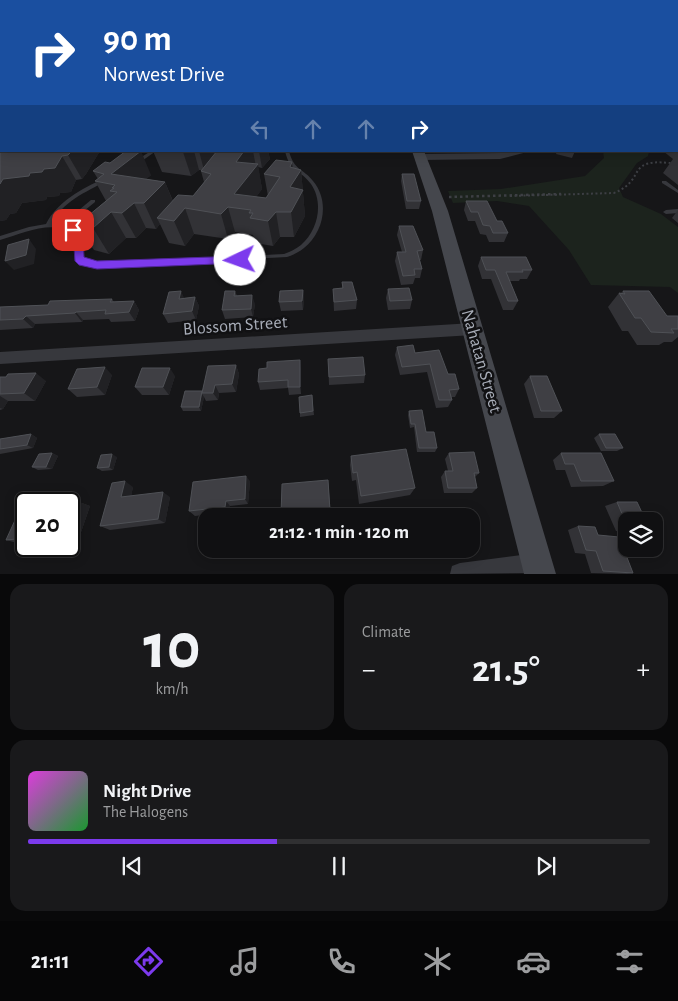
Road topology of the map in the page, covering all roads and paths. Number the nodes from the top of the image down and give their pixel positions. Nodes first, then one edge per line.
1 (152, 152) edge
2 (287, 152) edge
3 (522, 152) edge
4 (419, 154) edge
5 (678, 164) edge
6 (129, 167) edge
7 (113, 175) edge
8 (664, 182) dead end
9 (678, 192) edge
10 (435, 198) junction
11 (93, 201) dead end
12 (678, 211) edge
13 (666, 212) dead end
14 (48, 226) junction
15 (63, 226) junction
16 (0, 238) edge
17 (84, 239) edge
18 (78, 244) junction
19 (473, 329) junction
20 (0, 358) edge
21 (538, 568) edge
22 (460, 574) edge

1 - 6 lane
2 - 18 lane
3 - 4 street
4 - 10 main road, Nahatan Street
5 - 10 path
7 - 14 lane
8 - 9 lane
10 - 19 main road, Nahatan Street
11 - 15 lane
12 - 13 lane
14 - 15 lane
14 - 16 lane
15 - 18 lane
17 - 18 lane
19 - 20 street, Blossom Street
19 - 21 main road, Nahatan Street
21 - 22 street

